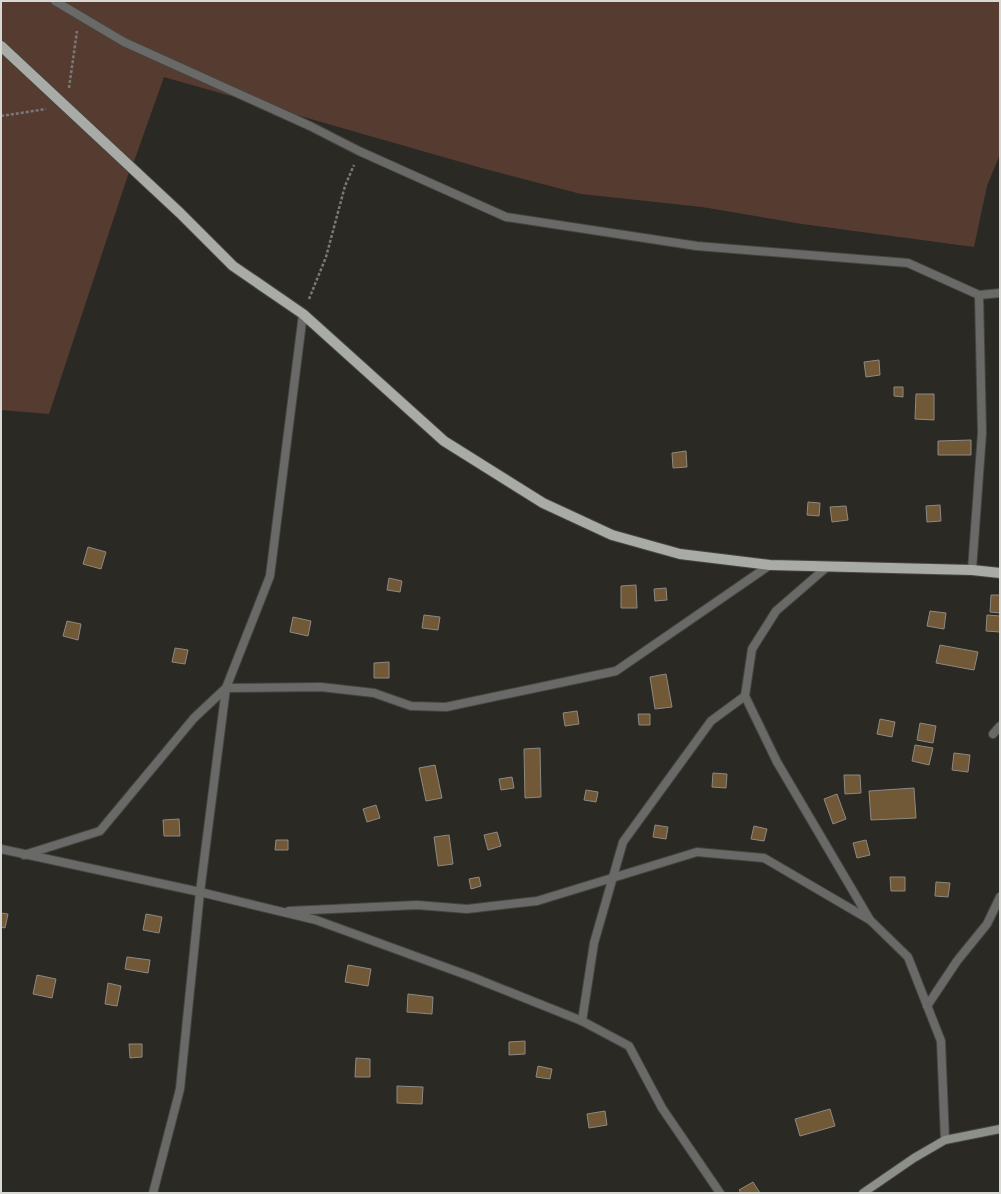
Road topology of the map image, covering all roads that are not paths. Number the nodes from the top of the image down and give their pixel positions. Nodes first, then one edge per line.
1 (55, 1) edge
2 (1, 46) edge
3 (1000, 293) edge
4 (980, 295) junction
5 (303, 314) junction
6 (770, 565) junction
7 (828, 566) junction
8 (972, 570) junction
9 (1000, 573) edge
10 (226, 688) junction
11 (746, 696) junction
12 (1000, 726) edge
13 (993, 734) dead end
14 (1, 849) edge
15 (24, 855) junction
16 (613, 878) junction
17 (200, 892) junction
18 (1000, 897) edge
19 (280, 912) junction
20 (870, 920) junction
21 (927, 1006) junction
22 (582, 1021) junction
23 (1000, 1129) edge
24 (946, 1140) junction
25 (153, 1193) edge
26 (720, 1193) edge
27 (863, 1193) edge

1 - 4 street
2 - 5 main road
3 - 4 street
4 - 8 street
5 - 6 main road
5 - 10 street
6 - 7 main road
6 - 10 street
7 - 8 main road
7 - 11 street
8 - 9 main road
10 - 15 street
10 - 17 street
11 - 16 street
11 - 20 street
12 - 13 street
14 - 15 street
15 - 17 street
16 - 19 street
16 - 20 street
16 - 22 street
17 - 19 street
17 - 25 street
18 - 21 street
19 - 22 street
20 - 21 street
21 - 24 street
22 - 26 street
23 - 24 street
24 - 27 street

